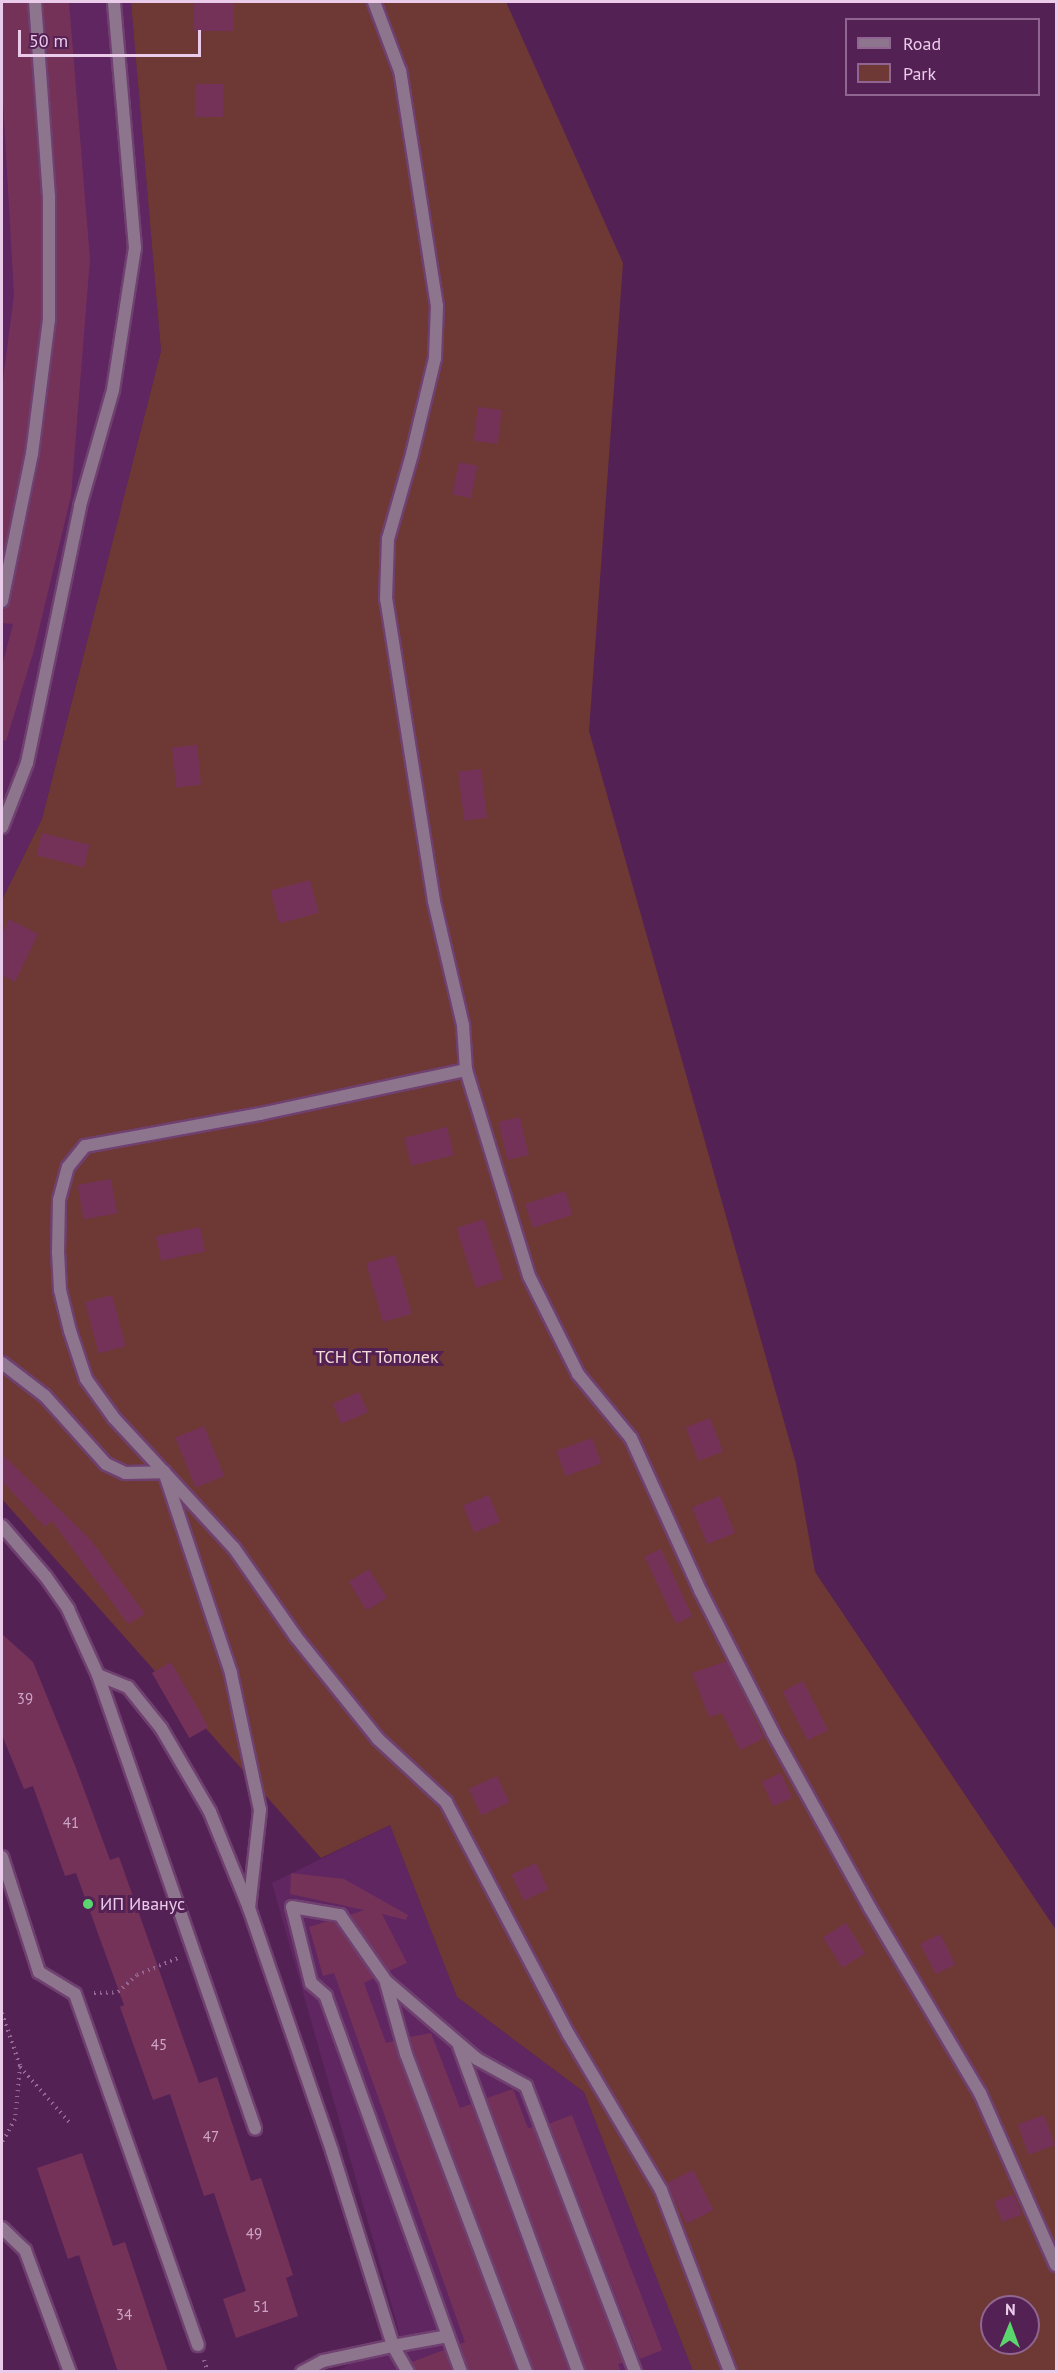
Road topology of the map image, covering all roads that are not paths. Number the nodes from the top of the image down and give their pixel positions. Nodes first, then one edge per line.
1 (35, 2) edge
2 (114, 2) edge
3 (374, 2) edge
4 (2, 601) edge
5 (2, 827) edge
6 (466, 1070) junction
7 (2, 1363) edge
8 (164, 1472) junction
9 (2, 1526) edge
10 (98, 1675) junction
11 (2, 1857) edge
12 (249, 1908) junction
13 (386, 1981) junction
14 (458, 2043) junction
15 (255, 2129) dead end
16 (2, 2229) edge
17 (1056, 2265) edge
18 (448, 2336) junction
19 (198, 2345) dead end
20 (393, 2346) junction
21 (70, 2372) edge
22 (302, 2372) edge
23 (408, 2372) edge
24 (461, 2372) edge
25 (526, 2372) edge
26 (578, 2372) edge
27 (635, 2372) edge
28 (730, 2372) edge

1 - 4 street
2 - 5 street
3 - 6 street
6 - 8 street
6 - 17 street
7 - 8 street
8 - 12 street
8 - 28 street
9 - 10 street
10 - 12 street
10 - 15 street
11 - 19 street
12 - 20 street
13 - 14 street
13 - 18 street
13 - 25 street
14 - 26 street
14 - 27 street
16 - 21 street
18 - 20 street
18 - 24 street
20 - 22 street
20 - 23 street

